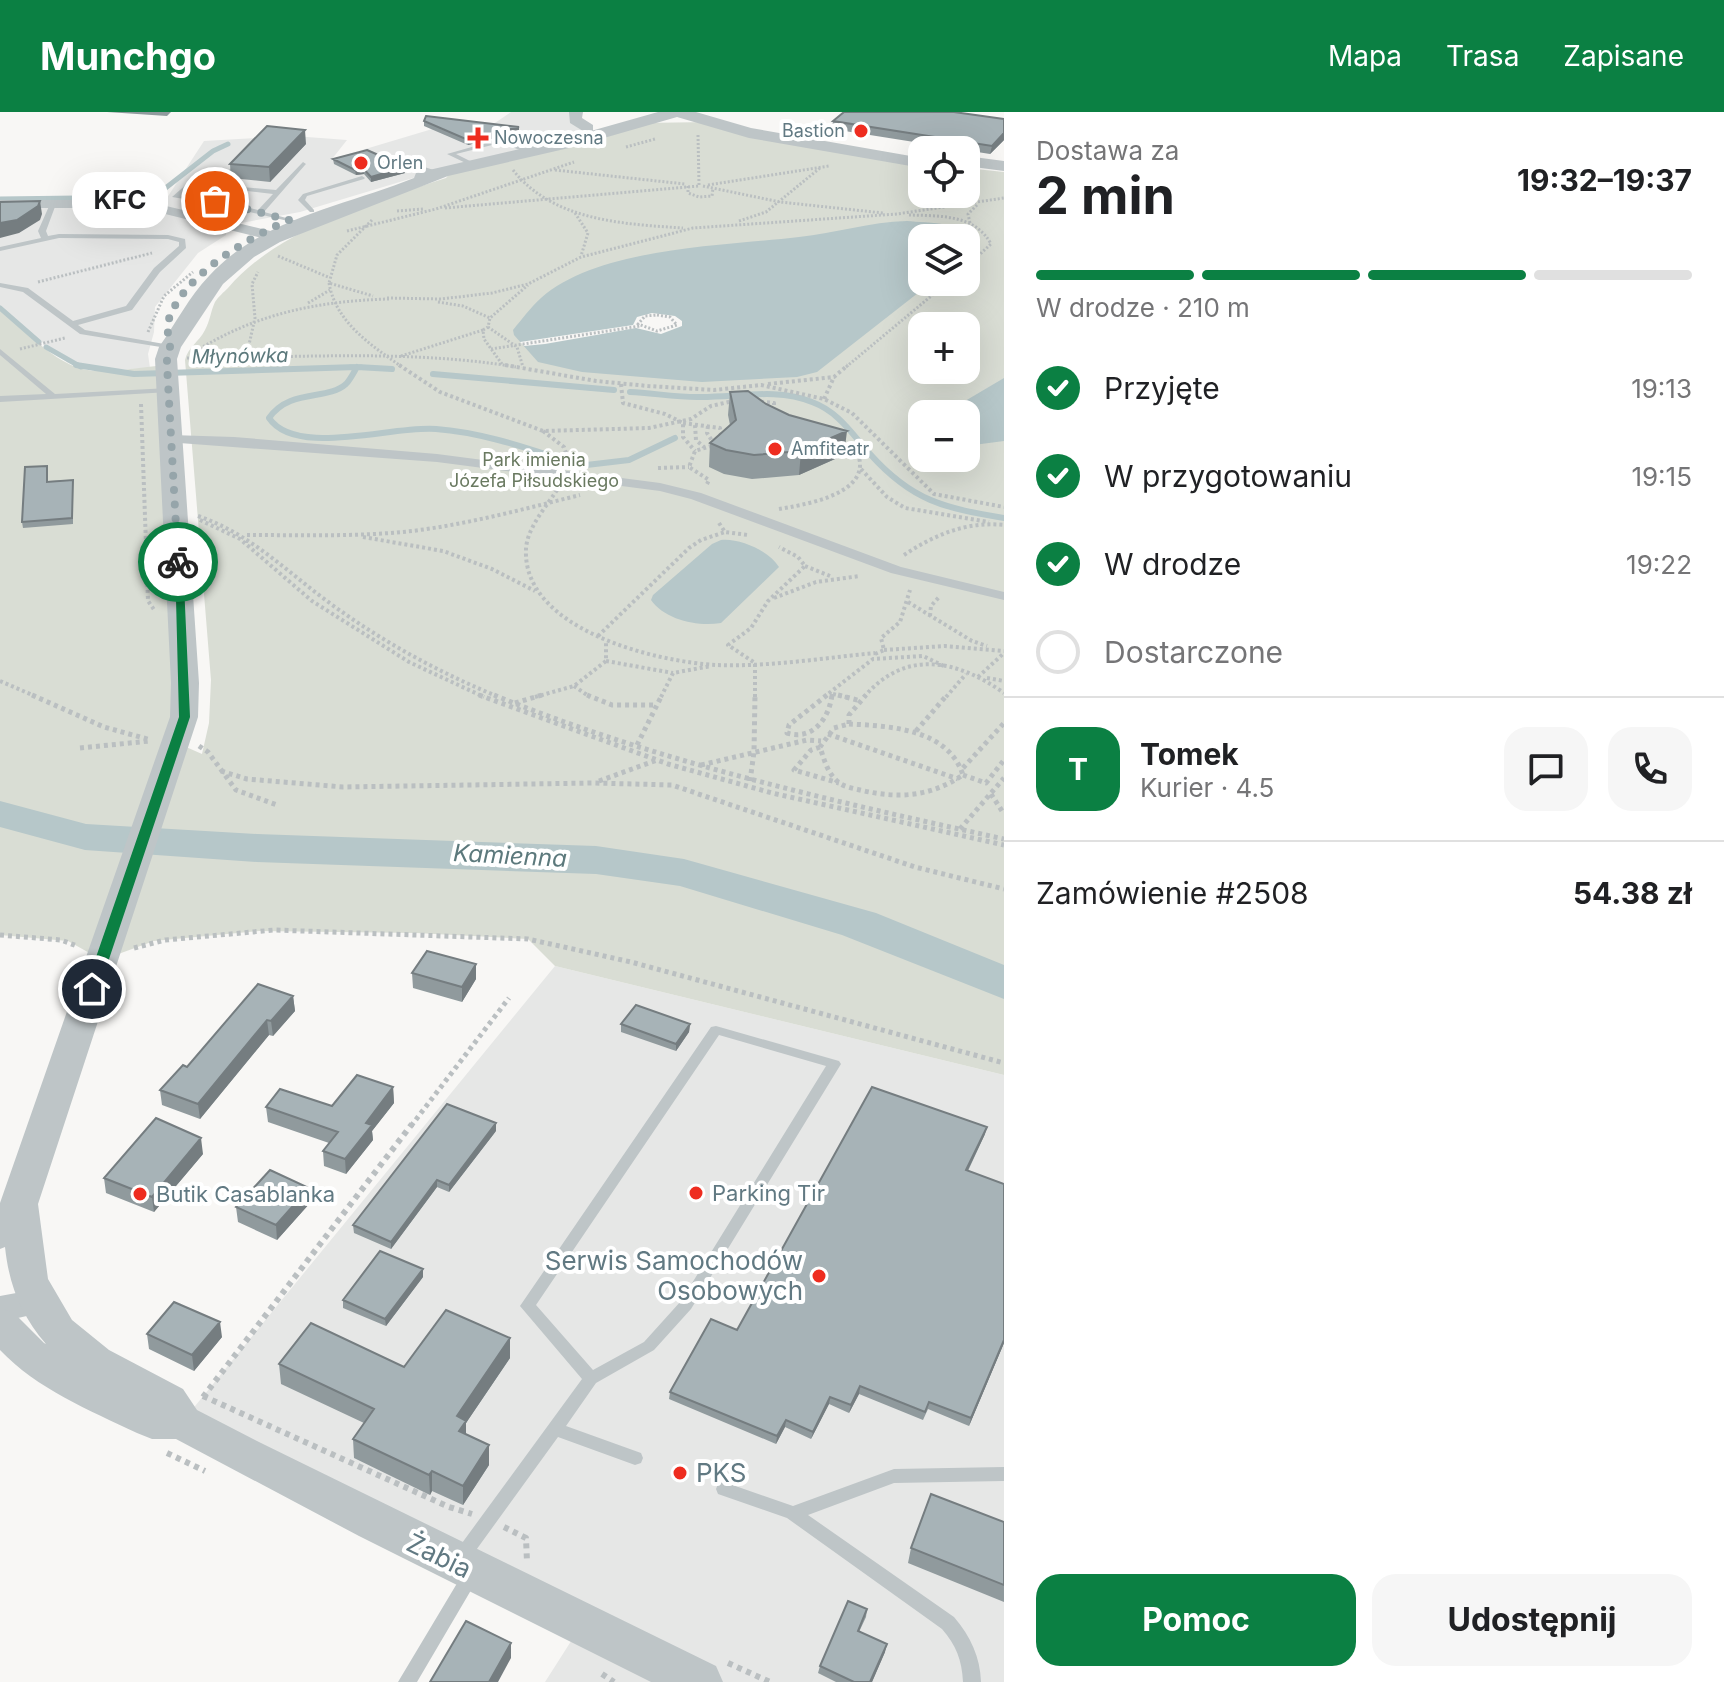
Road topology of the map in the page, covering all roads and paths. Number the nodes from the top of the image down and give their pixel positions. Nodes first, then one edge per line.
1 (576, 112) edge
2 (677, 112) edge
3 (637, 116) edge
4 (740, 117) edge
5 (705, 121) edge
6 (595, 131) junction
7 (661, 137) dead end
8 (624, 148) dead end
9 (908, 153) edge
10 (526, 159) junction
11 (581, 160) dead end
12 (813, 161) dead end
13 (908, 161) edge
14 (980, 163) edge
15 (303, 164) dead end
16 (237, 165) edge
17 (474, 165) junction
18 (832, 165) dead end
19 (1004, 166) edge
20 (538, 168) dead end
21 (820, 168) junction
22 (396, 169) edge
23 (980, 169) edge
24 (551, 170) junction
25 (1004, 172) edge
26 (441, 174) junction
27 (362, 178) edge
28 (520, 182) junction
29 (215, 186) junction
30 (688, 186) junction
31 (701, 186) junction
32 (237, 188) junction
33 (713, 188) junction
34 (278, 192) junction
35 (1004, 198) edge
36 (548, 201) junction
37 (780, 202) junction
38 (220, 203) junction
39 (0, 204) edge
40 (53, 204) junction
41 (980, 204) edge
42 (946, 208) edge
43 (975, 208) edge
44 (436, 209) junction
45 (389, 211) dead end
46 (574, 212) junction
47 (259, 213) junction
48 (897, 214) junction
49 (734, 223) junction
50 (970, 223) joint
51 (693, 228) junction
52 (980, 230) edge
53 (277, 233) junction
54 (335, 234) dead end
55 (45, 239) junction
56 (350, 239) dead end
57 (183, 246) junction
58 (0, 249) edge
59 (980, 254) edge
60 (283, 257) junction
61 (581, 257) junction
62 (274, 263) dead end
63 (265, 268) dead end
64 (328, 277) junction
65 (329, 283) junction
66 (528, 284) junction
67 (0, 285) edge
68 (15, 287) junction
69 (330, 290) junction
70 (931, 296) edge
71 (389, 299) junction
72 (413, 299) junction
73 (332, 301) junction
74 (300, 307) junction
75 (255, 318) junction
76 (490, 318) junction
77 (72, 324) junction
78 (640, 326) junction
79 (488, 327) junction
80 (483, 330) junction
81 (65, 337) dead end
82 (517, 345) junction
83 (35, 346) dead end
84 (491, 349) junction
85 (0, 351) edge
86 (246, 358) junction
87 (393, 358) junction
88 (502, 364) junction
89 (523, 367) junction
90 (168, 370) junction
91 (834, 377) junction
92 (621, 384) junction
93 (761, 385) junction
94 (53, 396) junction
95 (0, 399) edge
96 (824, 399) junction
97 (737, 401) edge
98 (746, 401) edge
99 (774, 408) edge
100 (680, 422) junction
101 (695, 425) junction
102 (708, 426) junction
103 (543, 431) junction
104 (171, 439) junction
105 (835, 441) edge
106 (714, 444) junction
107 (705, 447) junction
108 (695, 451) junction
109 (861, 469) junction
110 (564, 477) junction
111 (696, 496) junction
112 (549, 503) junction
113 (718, 504) junction
114 (1004, 507) edge
115 (175, 513) junction
116 (746, 514) junction
117 (989, 522) junction
118 (1004, 525) edge
119 (725, 532) junction
120 (246, 535) junction
121 (350, 535) junction
122 (752, 536) dead end
123 (773, 543) dead end
124 (805, 566) junction
125 (896, 570) junction
126 (913, 573) junction
127 (832, 577) junction
128 (535, 591) junction
129 (1004, 596) edge
130 (768, 601) junction
131 (908, 602) junction
132 (598, 637) junction
133 (606, 641) junction
134 (884, 650) junction
135 (1004, 652) edge
136 (874, 656) junction
137 (606, 661) junction
138 (755, 663) junction
139 (717, 665) junction
140 (946, 667) junction
141 (673, 673) junction
142 (966, 674) junction
143 (978, 677) junction
144 (0, 681) edge
145 (1004, 681) edge
146 (574, 686) junction
147 (1004, 693) edge
148 (832, 694) junction
149 (861, 701) junction
150 (514, 703) junction
151 (657, 705) junction
152 (1004, 723) edge
153 (849, 724) junction
154 (916, 731) junction
155 (828, 734) junction
156 (804, 738) junction
157 (820, 744) junction
158 (637, 745) junction
159 (175, 747) junction
160 (80, 748) dead end
161 (754, 752) junction
162 (666, 756) junction
163 (656, 760) junction
164 (1004, 760) edge
165 (700, 766) junction
166 (221, 771) junction
167 (961, 774) junction
168 (1004, 778) edge
169 (750, 781) junction
170 (594, 783) junction
171 (839, 783) junction
172 (991, 794) junction
173 (277, 805) dead end
174 (1004, 814) edge
175 (960, 829) junction
176 (1004, 839) edge
177 (1004, 845) edge
178 (1004, 889) edge
179 (0, 935) edge
180 (114, 945) junction
181 (509, 998) dead end
182 (1004, 1063) edge
183 (10, 1219) edge
184 (19, 1306) edge
185 (0, 1324) edge
186 (591, 1379) junction
187 (192, 1403) junction
188 (555, 1429) junction
189 (635, 1458) dead end
190 (1004, 1474) edge
191 (724, 1489) dead end
192 (793, 1513) junction
193 (489, 1520) junction
194 (464, 1569) junction
195 (535, 1570) dead end
196 (706, 1669) edge
197 (407, 1682) edge
198 (770, 1682) edge
199 (972, 1682) edge

1 - 6 street
2 - 3 street
2 - 5 street
3 - 5 street
3 - 6 street
4 - 5 street
4 - 9 street
5 - 13 street
5 - 31 path
6 - 10 street
7 - 8 path
10 - 17 street
10 - 17 lane
10 - 28 path
11 - 24 path
12 - 21 path
14 - 19 street
15 - 34 lane
16 - 29 lane
17 - 26 street
18 - 21 path
20 - 24 path
21 - 31 path
21 - 37 path
22 - 26 lane
23 - 25 street
24 - 28 path
24 - 31 path
26 - 53 street
27 - 53 lane
28 - 36 path
28 - 44 path
29 - 32 lane
29 - 38 lane
30 - 31 path
30 - 33 path
30 - 36 path
31 - 33 path
32 - 34 lane
32 - 38 lane
33 - 37 path
34 - 47 lane
35 - 41 path
36 - 44 path
36 - 46 path
37 - 48 path
37 - 49 path
38 - 47 lane
39 - 40 street
40 - 53 street
40 - 55 lane
42 - 48 path
43 - 50 path
44 - 45 path
44 - 54 path
46 - 51 path
46 - 61 path
47 - 53 lane
48 - 49 path
48 - 50 path
49 - 51 path
51 - 61 path
52 - 59 path
53 - 60 path
53 - 60 path
53 - 90 street
53 - 90 street
55 - 57 lane
55 - 58 lane
56 - 64 path
57 - 68 path
57 - 77 lane
60 - 62 path
60 - 64 path
61 - 66 path
63 - 75 path
64 - 65 path
65 - 69 path
65 - 71 path
66 - 72 path
66 - 76 path
67 - 68 lane
68 - 77 lane
69 - 73 path
69 - 74 path
70 - 91 path
71 - 72 path
71 - 73 path
72 - 76 path
73 - 74 path
73 - 87 path
74 - 75 path
75 - 86 path
75 - 86 path
76 - 79 path
77 - 90 lane
78 - 78 path
78 - 82 path
79 - 80 path
79 - 82 path
80 - 84 path
80 - 87 path
81 - 83 path
82 - 84 path
82 - 89 path
84 - 88 path
85 - 94 lane
86 - 87 path
87 - 88 path
87 - 103 path
88 - 89 path
89 - 92 path
90 - 94 lane
90 - 104 street
91 - 93 path
91 - 96 path
92 - 93 path
92 - 100 path
93 - 96 path
94 - 95 lane
96 - 114 path
97 - 100 path
98 - 99 path
100 - 101 path
100 - 103 path
100 - 108 path
101 - 102 path
101 - 107 path
102 - 106 path
102 - 106 path
103 - 110 path
104 - 110 street
104 - 115 street
105 - 109 path
106 - 107 path
107 - 108 path
108 - 111 path
109 - 116 path
109 - 117 path
110 - 111 street
110 - 112 path
111 - 113 street
112 - 121 path
112 - 128 path
113 - 116 street
113 - 119 path
115 - 120 path
115 - 159 street
115 - 163 path
116 - 125 street
117 - 118 path
117 - 125 path
119 - 122 path
119 - 132 path
120 - 121 path
120 - 150 path
121 - 128 path
123 - 124 path
124 - 127 path
124 - 130 path
125 - 126 street
126 - 127 path
126 - 129 street
126 - 131 path
127 - 130 path
128 - 132 path
130 - 138 path
131 - 134 path
131 - 135 path
132 - 133 path
133 - 137 path
133 - 139 path
134 - 135 path
134 - 136 path
135 - 143 path
136 - 138 path
136 - 140 path
136 - 148 path
137 - 141 path
137 - 146 path
138 - 139 path
138 - 161 path
139 - 141 path
140 - 142 path
140 - 149 path
141 - 151 path
142 - 143 path
142 - 154 path
143 - 145 path
143 - 147 path
144 - 159 path
146 - 150 path
146 - 151 path
148 - 149 path
148 - 156 path
148 - 156 path
149 - 153 path
150 - 158 path
151 - 158 path
152 - 167 path
153 - 154 path
153 - 155 path
154 - 167 path
155 - 157 path
155 - 167 path
156 - 157 path
156 - 161 path
157 - 171 path
157 - 171 path
158 - 162 path
159 - 160 path
159 - 166 path
159 - 180 street
161 - 165 path
161 - 169 path
162 - 163 path
162 - 165 path
163 - 170 path
163 - 177 path
164 - 167 path
165 - 169 path
166 - 170 path
166 - 173 path
167 - 171 path
168 - 172 path
169 - 175 path
170 - 178 path
172 - 174 path
172 - 175 path
175 - 176 path
179 - 180 path
180 - 182 path
180 - 183 street
181 - 187 path
183 - 184 street, Żabia
184 - 187 street, Żabia
185 - 187 street, Żabia
186 - 186 lane
186 - 188 lane
187 - 193 path
187 - 194 street, Żabia
188 - 189 lane
188 - 193 lane
190 - 192 lane
191 - 192 lane
192 - 199 lane
193 - 194 lane
193 - 195 path
194 - 196 street, Żabia
194 - 197 lane
196 - 198 path

